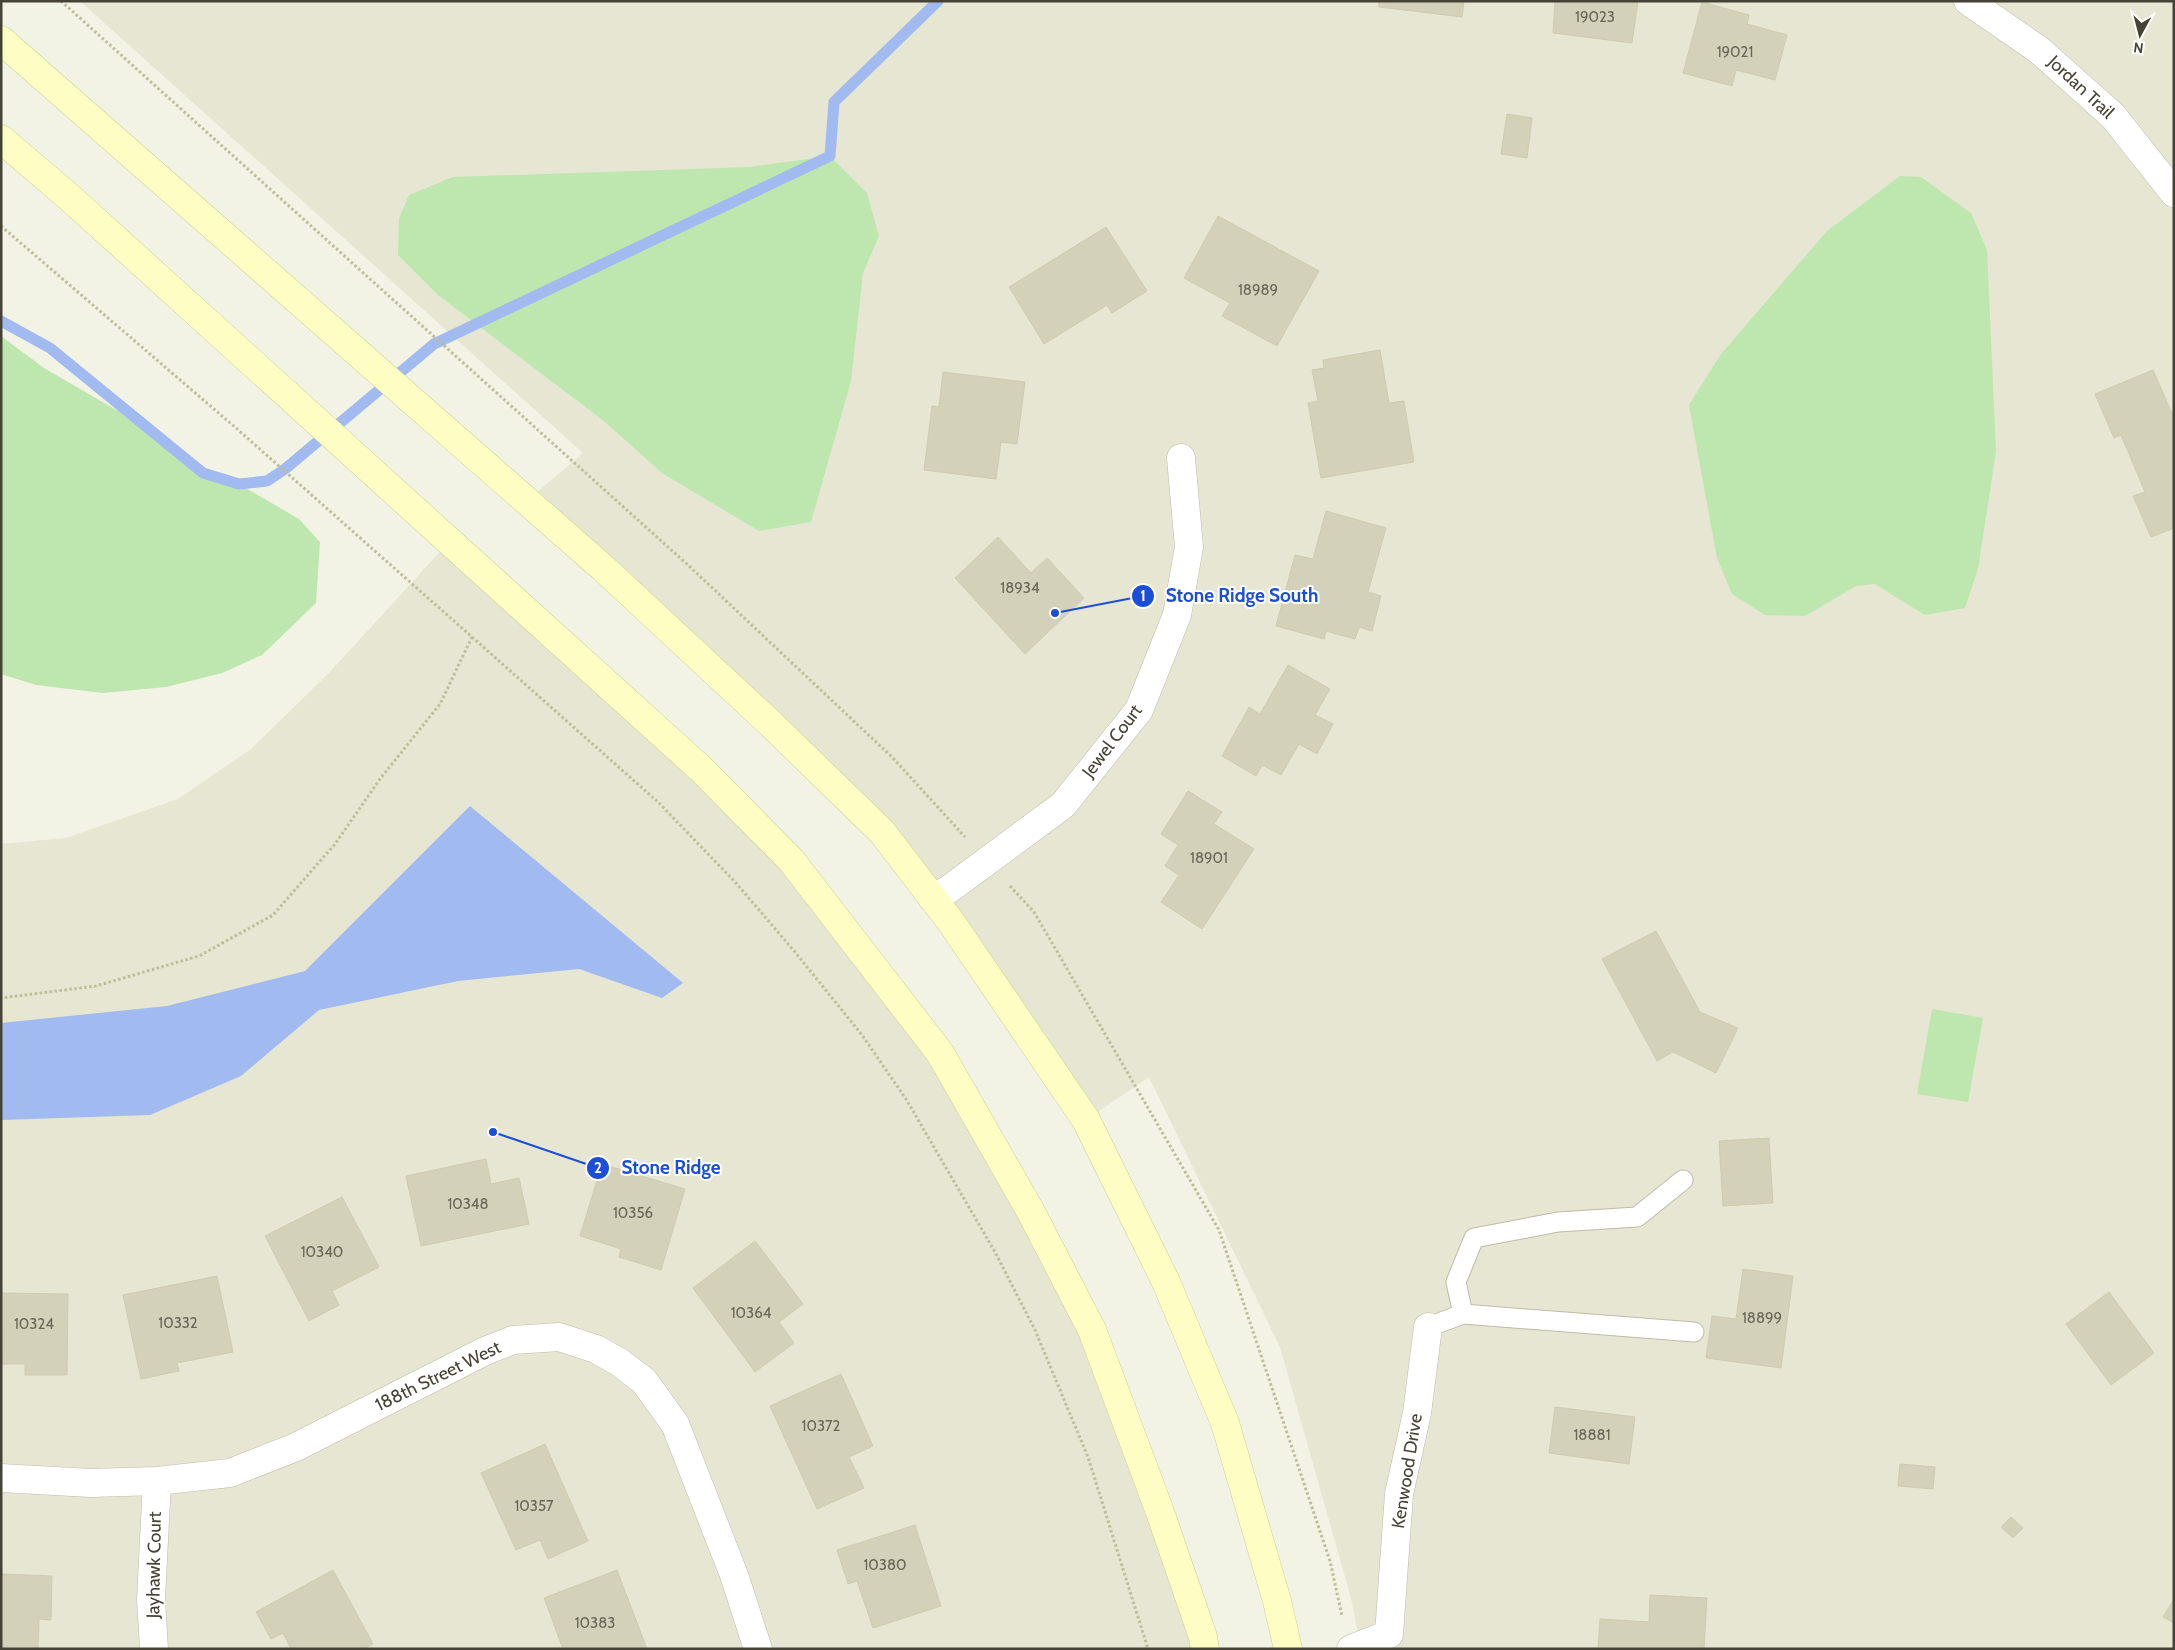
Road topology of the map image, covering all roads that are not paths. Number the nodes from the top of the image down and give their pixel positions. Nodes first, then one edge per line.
1 (1968, 1) edge
2 (1, 40) edge
3 (1, 140) edge
4 (2174, 194) edge
5 (1181, 458) dead end
6 (932, 898) junction
7 (1683, 1180) dead end
8 (1463, 1314) junction
9 (1428, 1328) joint
10 (1694, 1332) dead end
11 (1, 1478) edge
12 (157, 1481) junction
13 (154, 1649) edge
14 (758, 1649) edge
15 (1205, 1649) edge
16 (1288, 1649) edge
17 (1351, 1649) edge

1 - 4 street, Jordan Trail
2 - 6 main road
3 - 15 main road
5 - 6 street, Jewel Court
6 - 16 main road
7 - 8 lane
8 - 9 lane
8 - 10 lane
9 - 17 street, Kenwood Drive
11 - 12 street, 188th Street West
12 - 13 street, Jayhawk Court
12 - 14 street, 188th Street West

